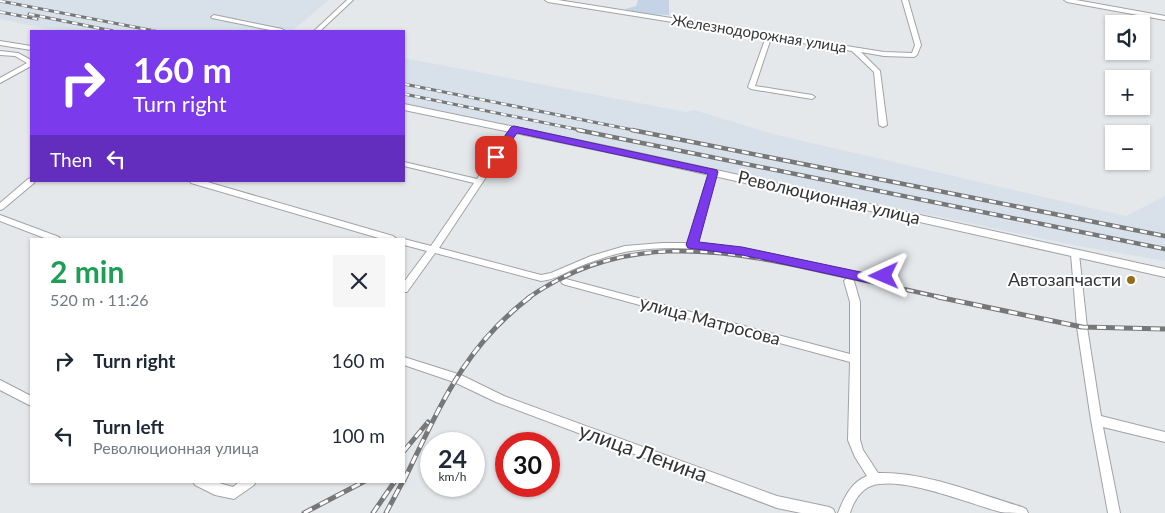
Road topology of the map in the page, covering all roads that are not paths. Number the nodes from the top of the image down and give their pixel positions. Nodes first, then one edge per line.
1 (350, 0) edge
2 (548, 0) edge
3 (905, 0) edge
4 (1067, 0) edge
5 (214, 17) dead end
6 (1165, 18) edge
7 (277, 30) edge
8 (318, 30) edge
9 (769, 36) junction
10 (0, 43) edge
11 (30, 48) edge
12 (855, 50) junction
13 (0, 53) edge
14 (30, 62) edge
15 (30, 64) edge
16 (0, 81) edge
17 (812, 97) dead end
18 (405, 107) edge
19 (883, 125) dead end
20 (514, 129) junction
21 (405, 164) edge
22 (713, 172) junction
23 (30, 182) edge
24 (197, 182) edge
25 (478, 182) junction
26 (0, 207) edge
27 (0, 219) edge
28 (53, 238) edge
29 (390, 238) edge
30 (405, 242) edge
31 (692, 245) junction
32 (432, 250) junction
33 (1075, 254) junction
34 (884, 272) dead end
35 (1165, 274) edge
36 (849, 281) dead end
37 (566, 282) dead end
38 (405, 288) edge
39 (853, 360) junction
40 (405, 361) edge
41 (0, 385) edge
42 (30, 400) edge
43 (1096, 420) junction
44 (1165, 437) edge
45 (875, 479) junction
46 (203, 483) edge
47 (247, 483) edge
48 (829, 513) edge
49 (844, 513) edge
50 (1022, 513) edge
51 (1114, 513) edge

1 - 8 street
2 - 9 street, Железнодорожная улица
3 - 12 street, Железнодорожная улица
4 - 6 street
5 - 7 street
9 - 12 street, Железнодорожная улица
9 - 17 street
10 - 11 main road
12 - 19 street
13 - 14 street
15 - 16 street
18 - 20 main road, Революционная улица
20 - 22 main road, Революционная улица
20 - 25 street
21 - 25 street
22 - 31 street
22 - 33 main road, Революционная улица
23 - 26 street
24 - 29 street
25 - 32 street
27 - 28 street
30 - 32 street
31 - 32 street
31 - 34 street
32 - 38 street
33 - 35 main road, Революционная улица
33 - 43 street
36 - 39 street
37 - 39 street, улица Матросова
39 - 45 street
40 - 48 street, улица Ленина
41 - 42 street
43 - 44 street
43 - 51 street
45 - 49 street
45 - 50 street
46 - 47 street

